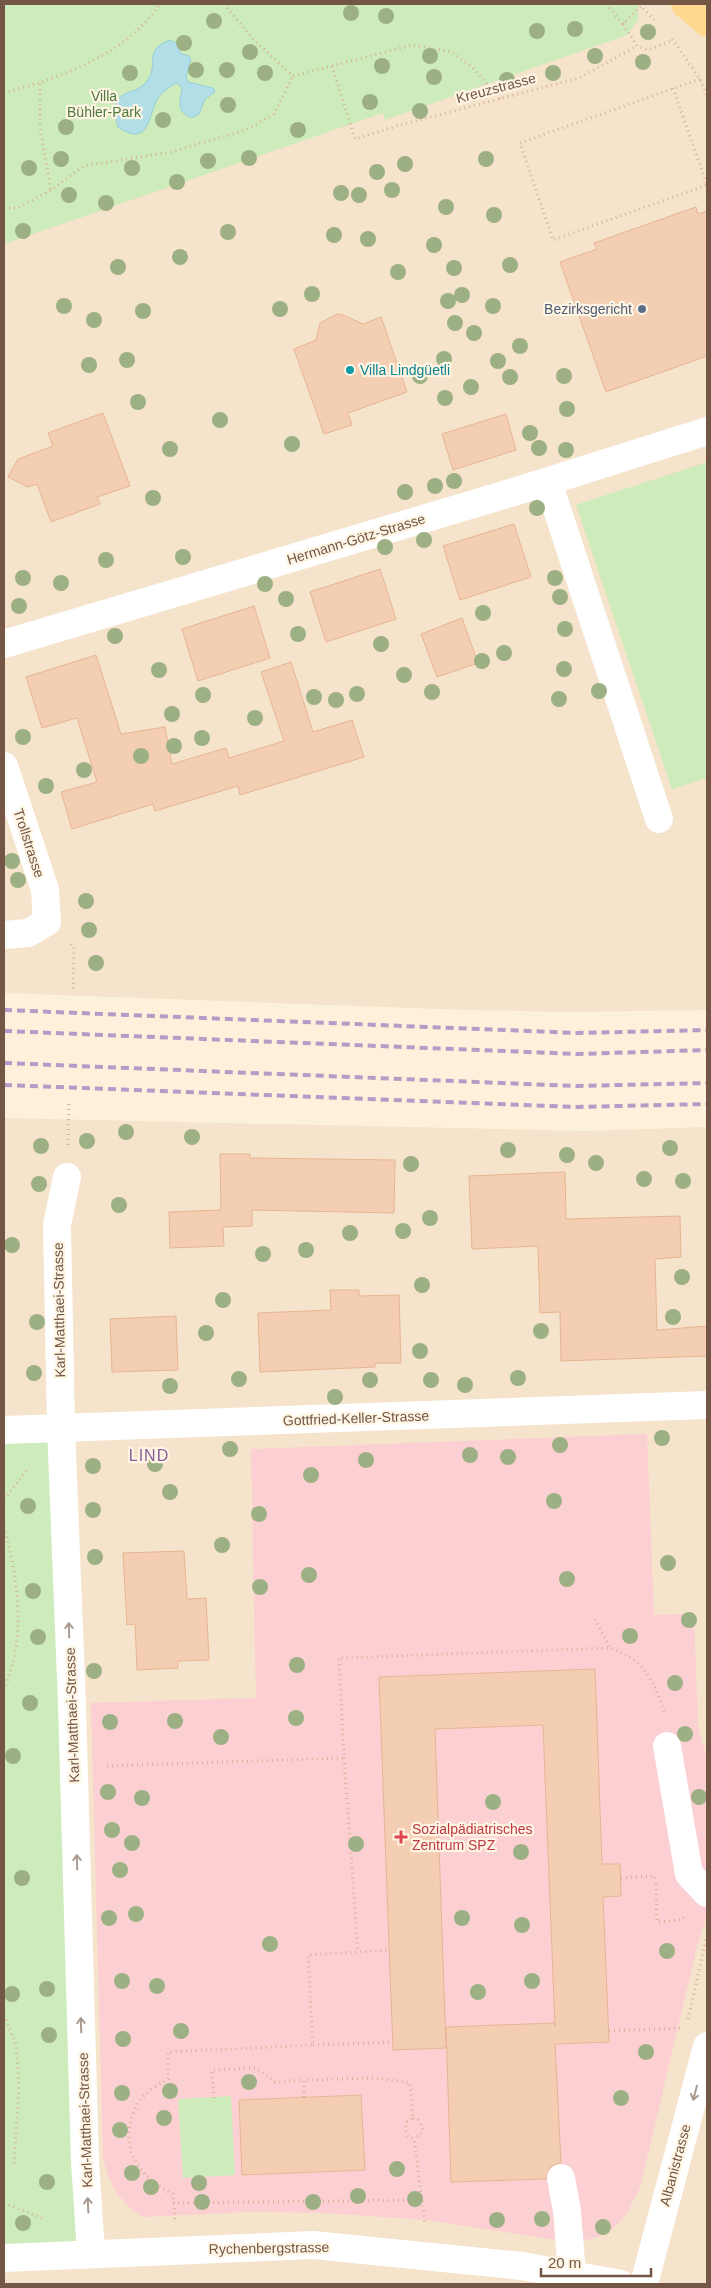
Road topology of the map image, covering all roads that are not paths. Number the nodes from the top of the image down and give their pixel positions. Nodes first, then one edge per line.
1 (685, 4) edge
2 (707, 23) edge
3 (707, 431) edge
4 (548, 482) junction
5 (4, 644) edge
6 (4, 766) edge
7 (659, 819) dead end
8 (4, 935) edge
9 (67, 1177) road end
10 (707, 1405) edge
11 (61, 1427) junction
12 (4, 1430) edge
13 (667, 1746) road end
14 (707, 1894) edge
15 (707, 2046) edge
16 (561, 2178) dead end
17 (91, 2253) junction
18 (4, 2258) edge
19 (572, 2275) junction
20 (621, 2284) edge
21 (644, 2284) edge

1 - 2 main road
3 - 4 street, Hermann-Götz-Strasse
4 - 5 street, Hermann-Götz-Strasse
4 - 7 street
6 - 8 street, Trollstrasse
9 - 11 street, Karl-Matthaei-Strasse
10 - 11 street, Gottfried-Keller-Strasse
11 - 12 street, Gottfried-Keller-Strasse
17 -> 11 street, Karl-Matthaei-Strasse
13 - 14 street
15 -> 21 street, Albanistrasse
16 - 19 street
17 - 18 street, Rychenbergstrasse
17 - 19 street, Rychenbergstrasse
19 - 20 street, Rychenbergstrasse

